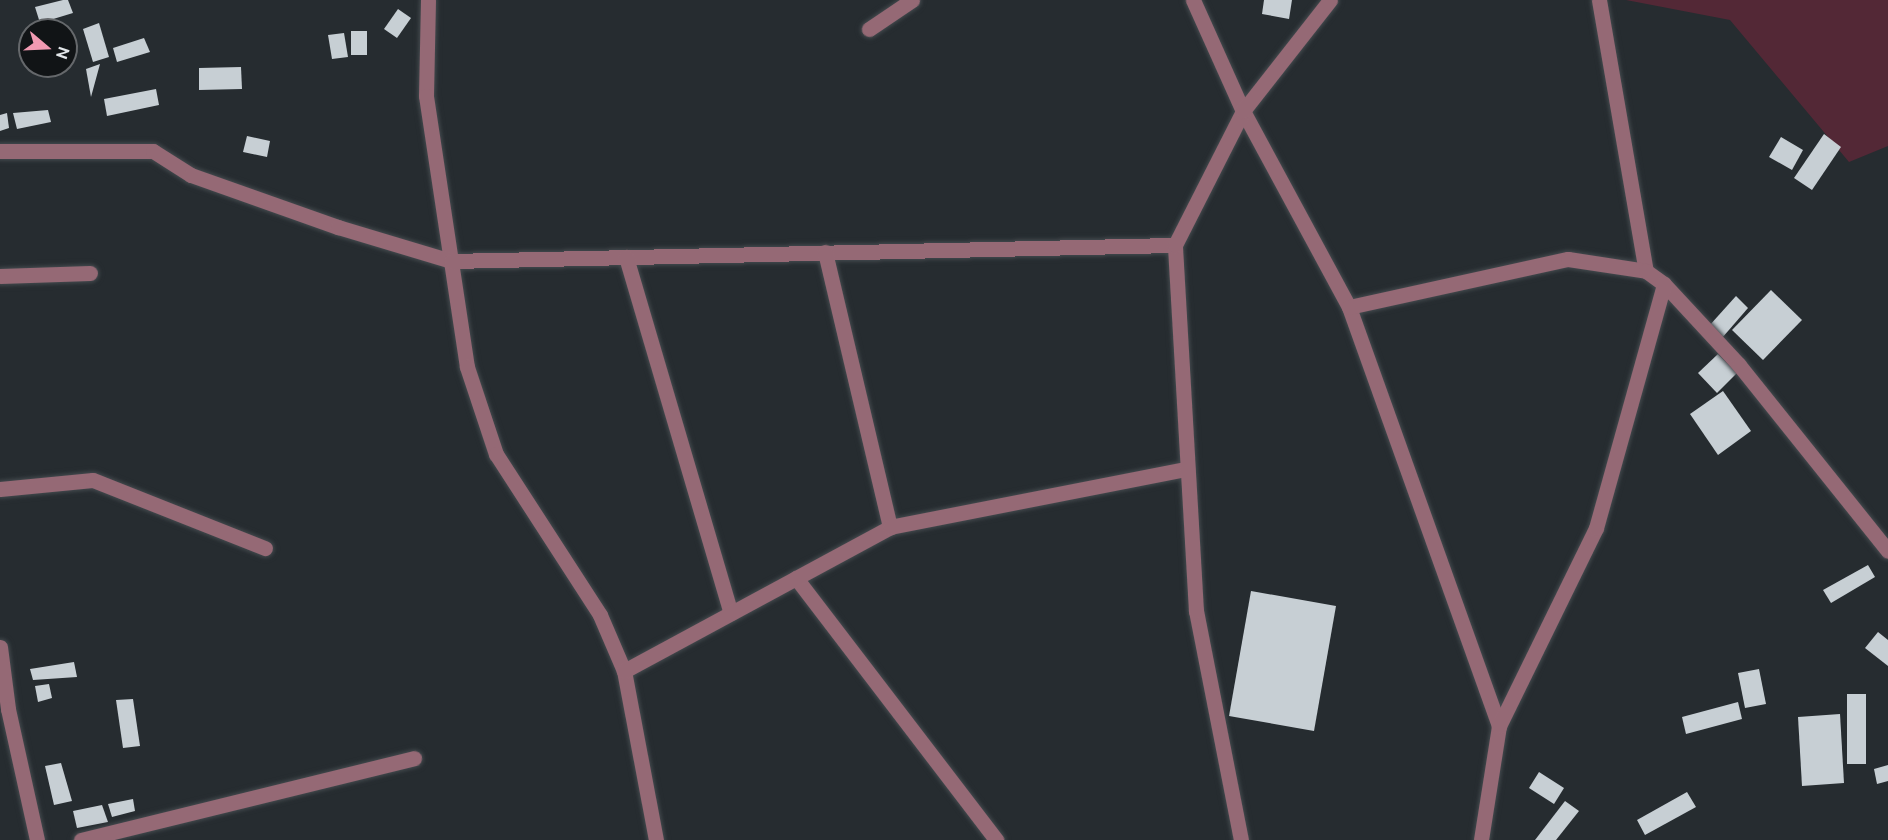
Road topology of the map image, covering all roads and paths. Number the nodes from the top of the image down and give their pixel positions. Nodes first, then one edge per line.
1 (428, 0) edge
2 (912, 0) edge
3 (1193, 0) edge
4 (1330, 0) edge
5 (1599, 0) edge
6 (869, 29) dead end
7 (1244, 111) junction
8 (0, 150) edge
9 (1175, 245) junction
10 (825, 252) junction
11 (626, 257) junction
12 (451, 261) junction
13 (1646, 271) junction
14 (90, 273) dead end
15 (0, 276) edge
16 (1664, 284) junction
17 (1349, 307) junction
18 (1186, 469) junction
19 (0, 489) edge
20 (890, 527) junction
21 (1887, 544) edge
22 (265, 548) dead end
23 (796, 578) junction
24 (731, 613) junction
25 (0, 647) edge
26 (624, 671) junction
27 (8, 709) junction
28 (0, 723) edge
29 (1499, 726) junction
30 (414, 758) dead end
31 (37, 840) edge
32 (81, 840) edge
33 (656, 840) edge
34 (996, 840) edge
35 (1241, 840) edge
36 (1481, 840) edge

1 - 12 street
2 - 6 street
3 - 7 street
4 - 7 street
5 - 13 street
7 - 9 street
7 - 17 street
8 - 12 street
9 - 10 street
9 - 18 street
10 - 11 street
10 - 20 street
11 - 12 street
11 - 24 street
12 - 26 street
13 - 16 street
13 - 17 street
14 - 15 street
16 - 21 street
16 - 29 street
17 - 29 street
18 - 20 street
18 - 35 street
19 - 22 street
20 - 23 street
23 - 24 street
23 - 34 street
24 - 26 street
25 - 27 street
26 - 33 street
27 - 28 street
27 - 31 street
29 - 36 street
30 - 32 street

